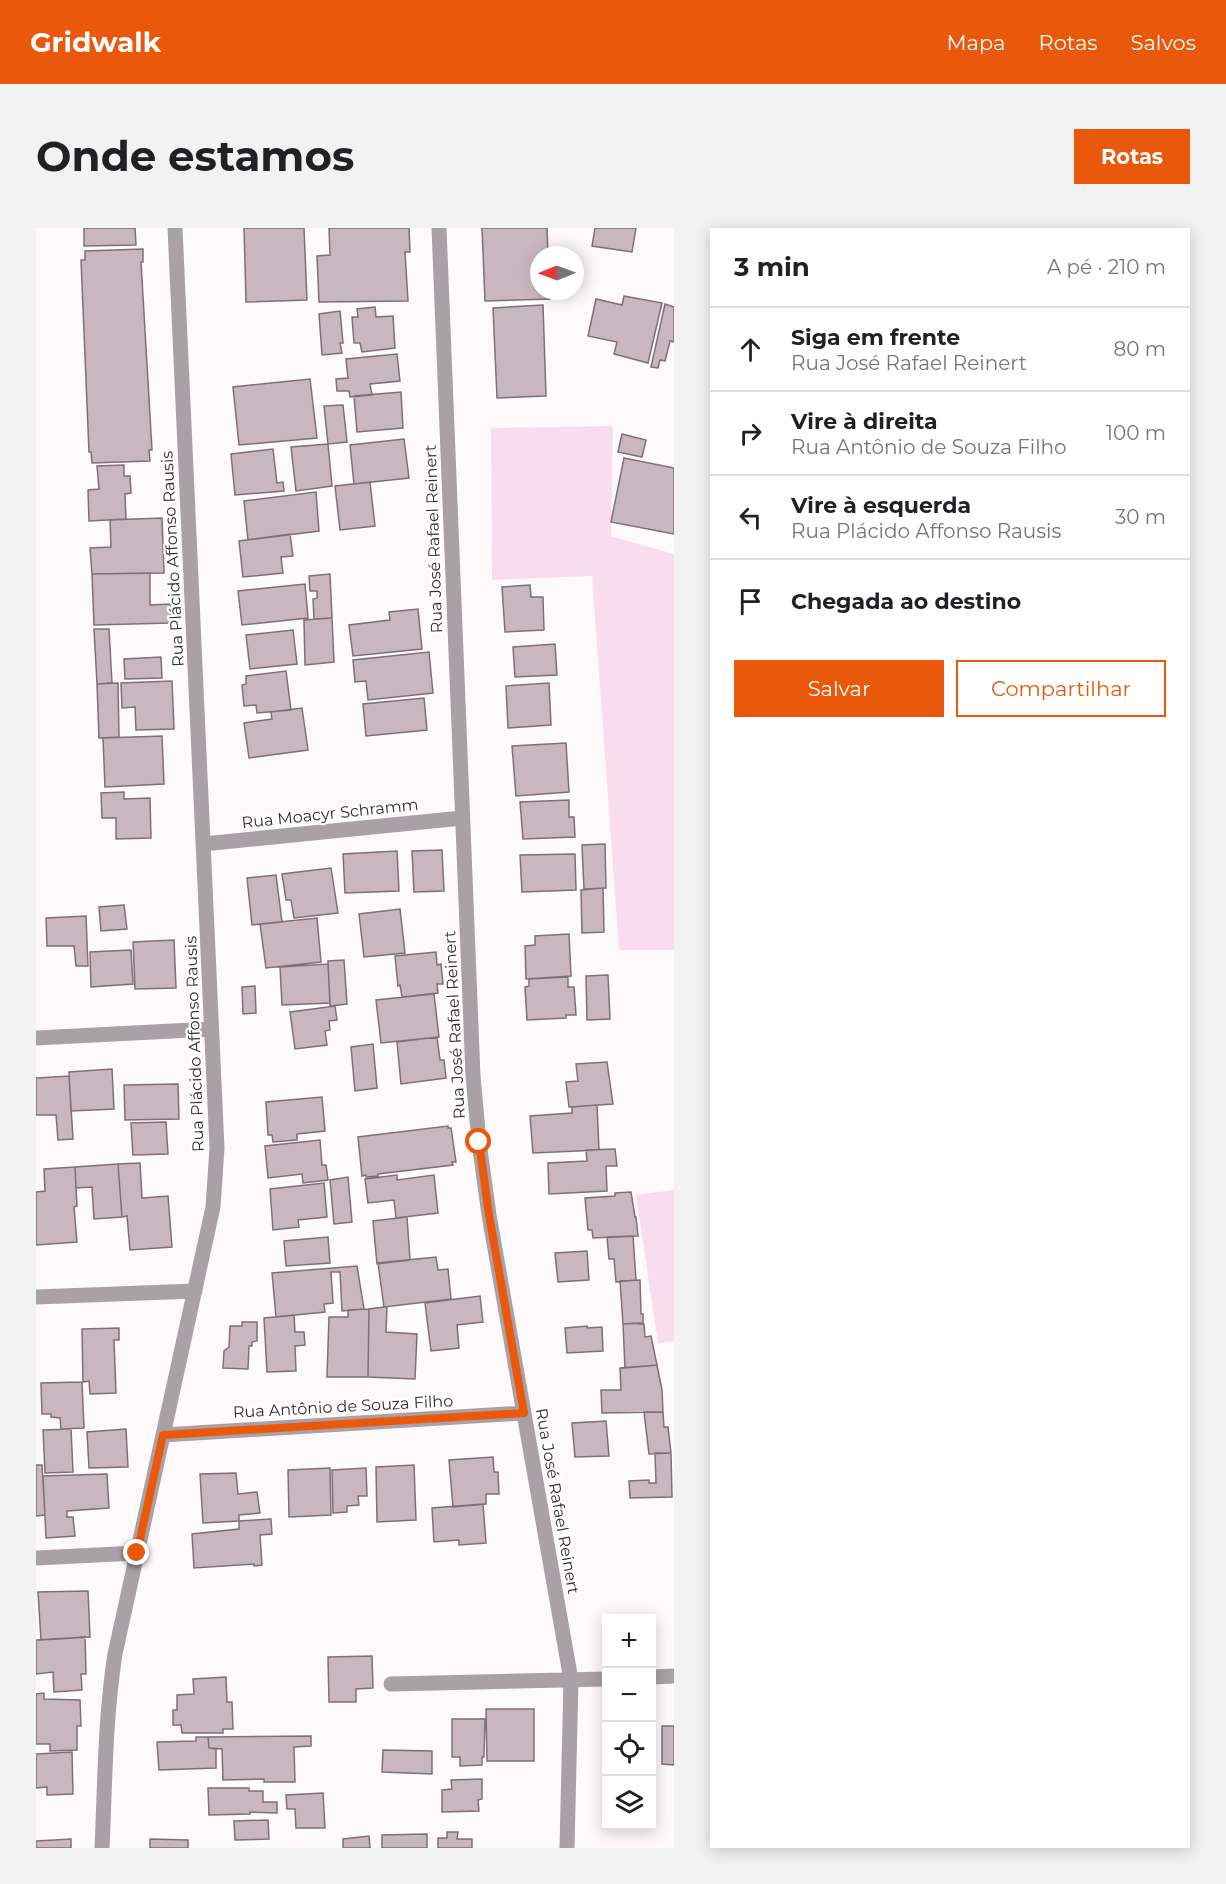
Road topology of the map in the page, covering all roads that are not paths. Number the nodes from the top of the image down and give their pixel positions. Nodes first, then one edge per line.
1 (175, 228) edge
2 (439, 228) edge
3 (462, 818) junction
4 (202, 844) junction
5 (211, 1029) junction
6 (36, 1038) edge
7 (195, 1291) junction
8 (36, 1297) edge
9 (524, 1413) junction
10 (163, 1435) junction
11 (137, 1553) junction
12 (36, 1558) edge
13 (674, 1676) edge
14 (656, 1677) edge
15 (602, 1679) edge
16 (571, 1680) junction
17 (392, 1684) dead end
18 (102, 1848) edge
19 (567, 1848) edge

1 - 4 street, Rua Plácido Affonso Rausis
2 - 3 street, Rua José Rafael Reinert
3 - 4 street, Rua Moacyr Schramm
3 - 9 street, Rua José Rafael Reinert
4 - 5 street, Rua Plácido Affonso Rausis
5 - 6 street
5 - 7 street, Rua Plácido Affonso Rausis
7 - 8 street
7 - 10 street, Rua Plácido Affonso Rausis
9 - 10 street, Rua Antônio de Souza Filho
9 - 16 street, Rua José Rafael Reinert
10 - 11 street, Rua Plácido Affonso Rausis
11 - 12 street
11 - 18 street, Rua Plácido Affonso Rausis
13 - 14 street
15 - 16 street
16 - 17 street
16 - 19 street, Rua José Rafael Reinert

